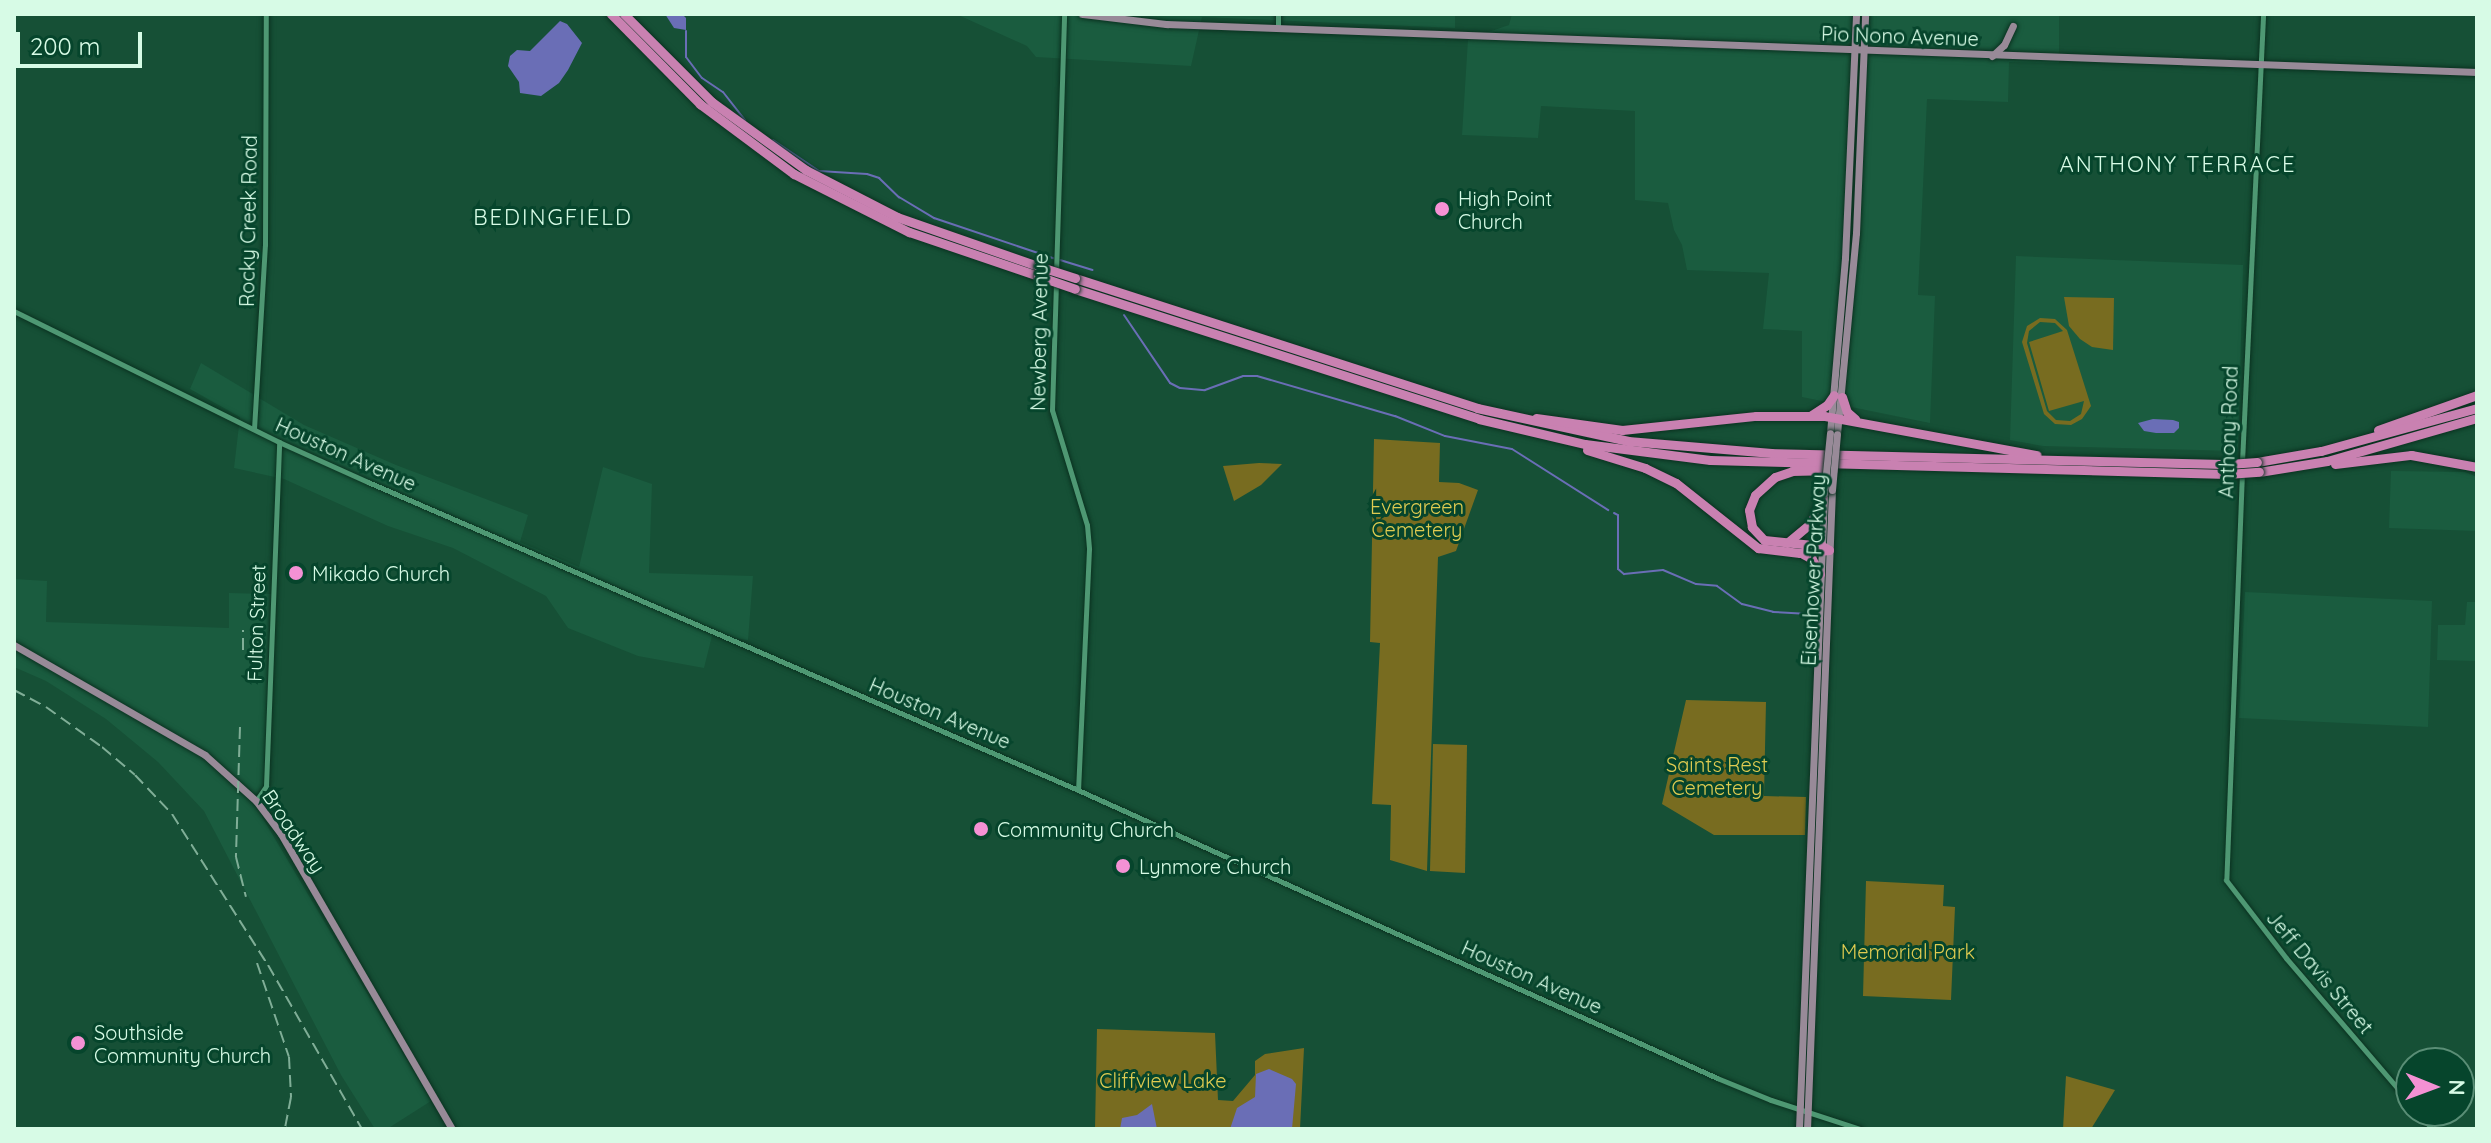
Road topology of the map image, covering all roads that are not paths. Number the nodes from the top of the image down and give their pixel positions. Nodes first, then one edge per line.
1 (266, 14) edge
2 (611, 14) edge
3 (624, 14) edge
4 (1064, 14) edge
5 (1082, 14) edge
6 (1278, 14) edge
7 (1856, 14) edge
8 (1865, 14) edge
9 (2263, 14) edge
10 (2013, 26) dead end
11 (1278, 28) junction
12 (1854, 50) junction
13 (1864, 51) junction
14 (1991, 56) junction
15 (2262, 65) junction
16 (2477, 72) edge
17 (1038, 271) junction
18 (1075, 283) junction
19 (14, 311) edge
20 (2477, 395) edge
21 (1838, 396) junction
22 (1477, 408) junction
23 (2477, 408) edge
24 (1810, 416) junction
25 (1835, 418) junction
26 (2477, 418) edge
27 (1858, 420) junction
28 (254, 429) junction
29 (1542, 436) junction
30 (279, 442) junction
31 (2321, 451) junction
32 (2071, 461) junction
33 (2304, 465) junction
34 (1907, 466) junction
35 (2258, 467) junction
36 (2477, 467) edge
37 (2228, 469) junction
38 (1828, 492) junction
39 (1785, 544) junction
40 (1824, 549) junction
41 (1800, 553) junction
42 (1820, 574) junction
43 (14, 645) edge
44 (1078, 790) junction
45 (256, 801) junction
46 (2229, 851) joint
47 (2395, 1085) edge
48 (1804, 1111) junction
49 (452, 1129) edge
50 (1799, 1129) edge
51 (1807, 1129) edge
52 (1860, 1129) edge

1 - 28 street, Rocky Creek Road
2 - 17 highway
3 - 17 highway
4 - 44 street, Newberg Avenue
5 - 11 main road, Pio Nono Avenue
6 - 11 street
7 - 12 main road, Eisenhower Parkway
8 - 13 main road, Eisenhower Parkway
9 - 15 street, Anthony Road
10 - 14 main road
11 - 12 main road, Pio Nono Avenue
12 - 13 main road, Pio Nono Avenue
12 - 21 main road, Eisenhower Parkway
13 - 14 main road, Pio Nono Avenue
13 - 21 main road, Eisenhower Parkway
14 - 15 main road, Pio Nono Avenue
15 - 16 main road, Pio Nono Avenue
15 - 46 street, Anthony Road
17 - 18 highway, bridge
18 - 22 highway
18 - 29 highway
19 - 28 street, Houston Avenue
20 - 31 highway
21 - 24 highway
21 - 25 main road, Eisenhower Parkway
21 - 27 highway
22 - 24 highway
22 - 32 highway
23 - 31 highway
24 - 25 highway
25 - 27 highway
25 - 38 main road, Eisenhower Parkway, bridge
26 - 33 highway
27 - 32 highway
28 - 30 street, Houston Avenue
29 - 34 highway
29 - 41 highway
30 - 44 street, Houston Avenue
30 - 45 street, Fulton Street
31 - 35 highway
32 - 37 highway
33 - 35 highway
33 - 36 highway
34 - 37 highway
34 - 39 highway
35 - 37 highway, bridge
38 - 39 highway
38 - 40 main road, Eisenhower Parkway
39 - 40 highway
40 - 41 highway
40 - 42 main road, Eisenhower Parkway
40 - 48 main road, Eisenhower Parkway
41 - 42 highway
42 - 48 main road, Eisenhower Parkway
43 - 45 main road, Broadway
44 - 48 street, Houston Avenue
45 - 49 main road, Broadway
46 - 47 street, Jeff Davis Street
48 - 50 main road, Eisenhower Parkway
48 - 51 main road, Eisenhower Parkway
48 - 52 street, Houston Avenue

